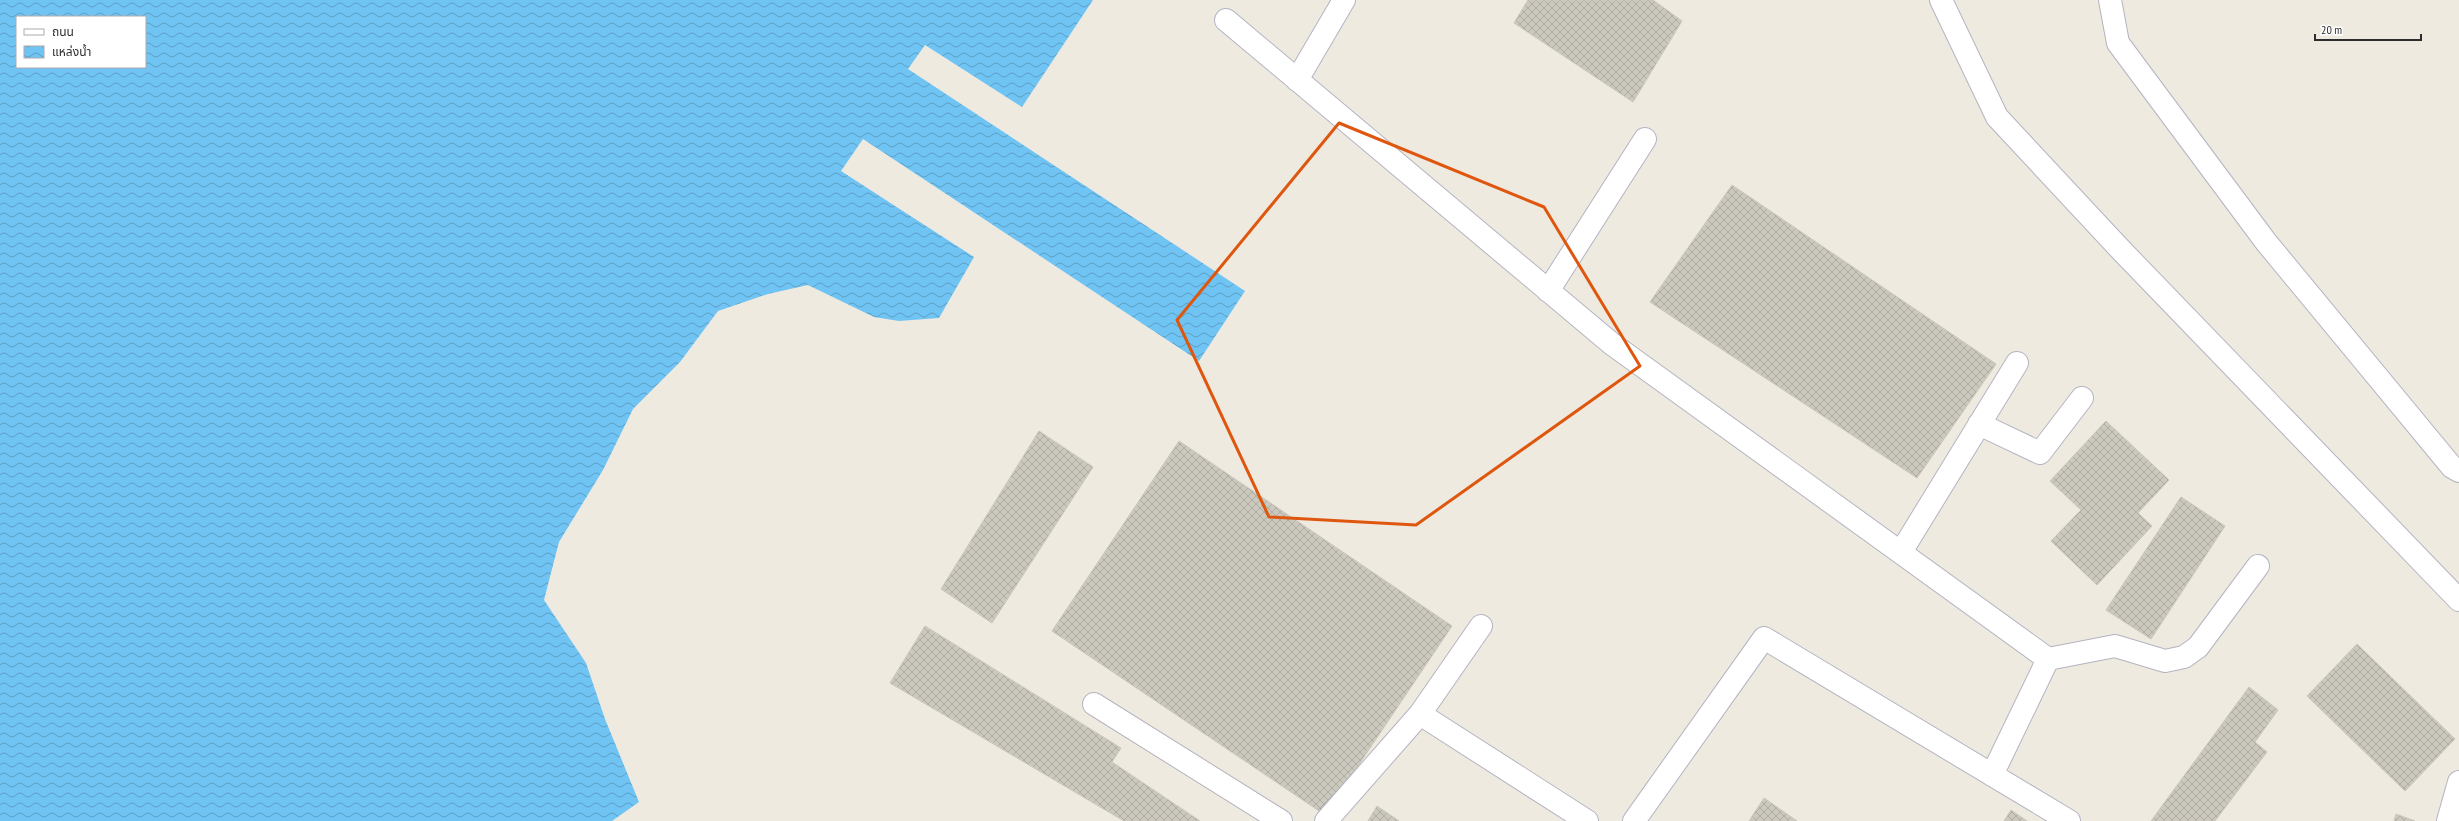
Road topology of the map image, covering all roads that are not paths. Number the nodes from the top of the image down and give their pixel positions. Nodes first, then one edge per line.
1 (1344, 0) edge
2 (1941, 0) edge
3 (2110, 0) edge
4 (1226, 20) dead end
5 (1297, 80) junction
6 (1645, 139) dead end
7 (1548, 291) junction
8 (2017, 363) dead end
9 (2082, 398) dead end
10 (1979, 424) junction
11 (2459, 471) edge
12 (1901, 552) junction
13 (2258, 566) dead end
14 (2459, 600) edge
15 (1481, 626) dead end
16 (2048, 658) junction
17 (1094, 704) dead end
18 (1420, 714) junction
19 (1992, 775) junction
20 (2458, 784) edge
21 (1281, 821) edge
22 (1326, 821) edge
23 (1587, 821) edge
24 (1634, 821) edge
25 (2069, 821) edge
26 (2448, 821) edge

1 - 5 street
2 - 14 street
3 - 11 street
4 - 5 street
5 - 7 street
6 - 7 street
7 - 12 street
8 - 10 street
9 - 10 street
10 - 12 street
12 - 16 street
13 - 16 street
15 - 18 street
16 - 19 street
17 - 21 street
18 - 22 street
18 - 23 street
19 - 24 street
19 - 25 street
20 - 26 street

